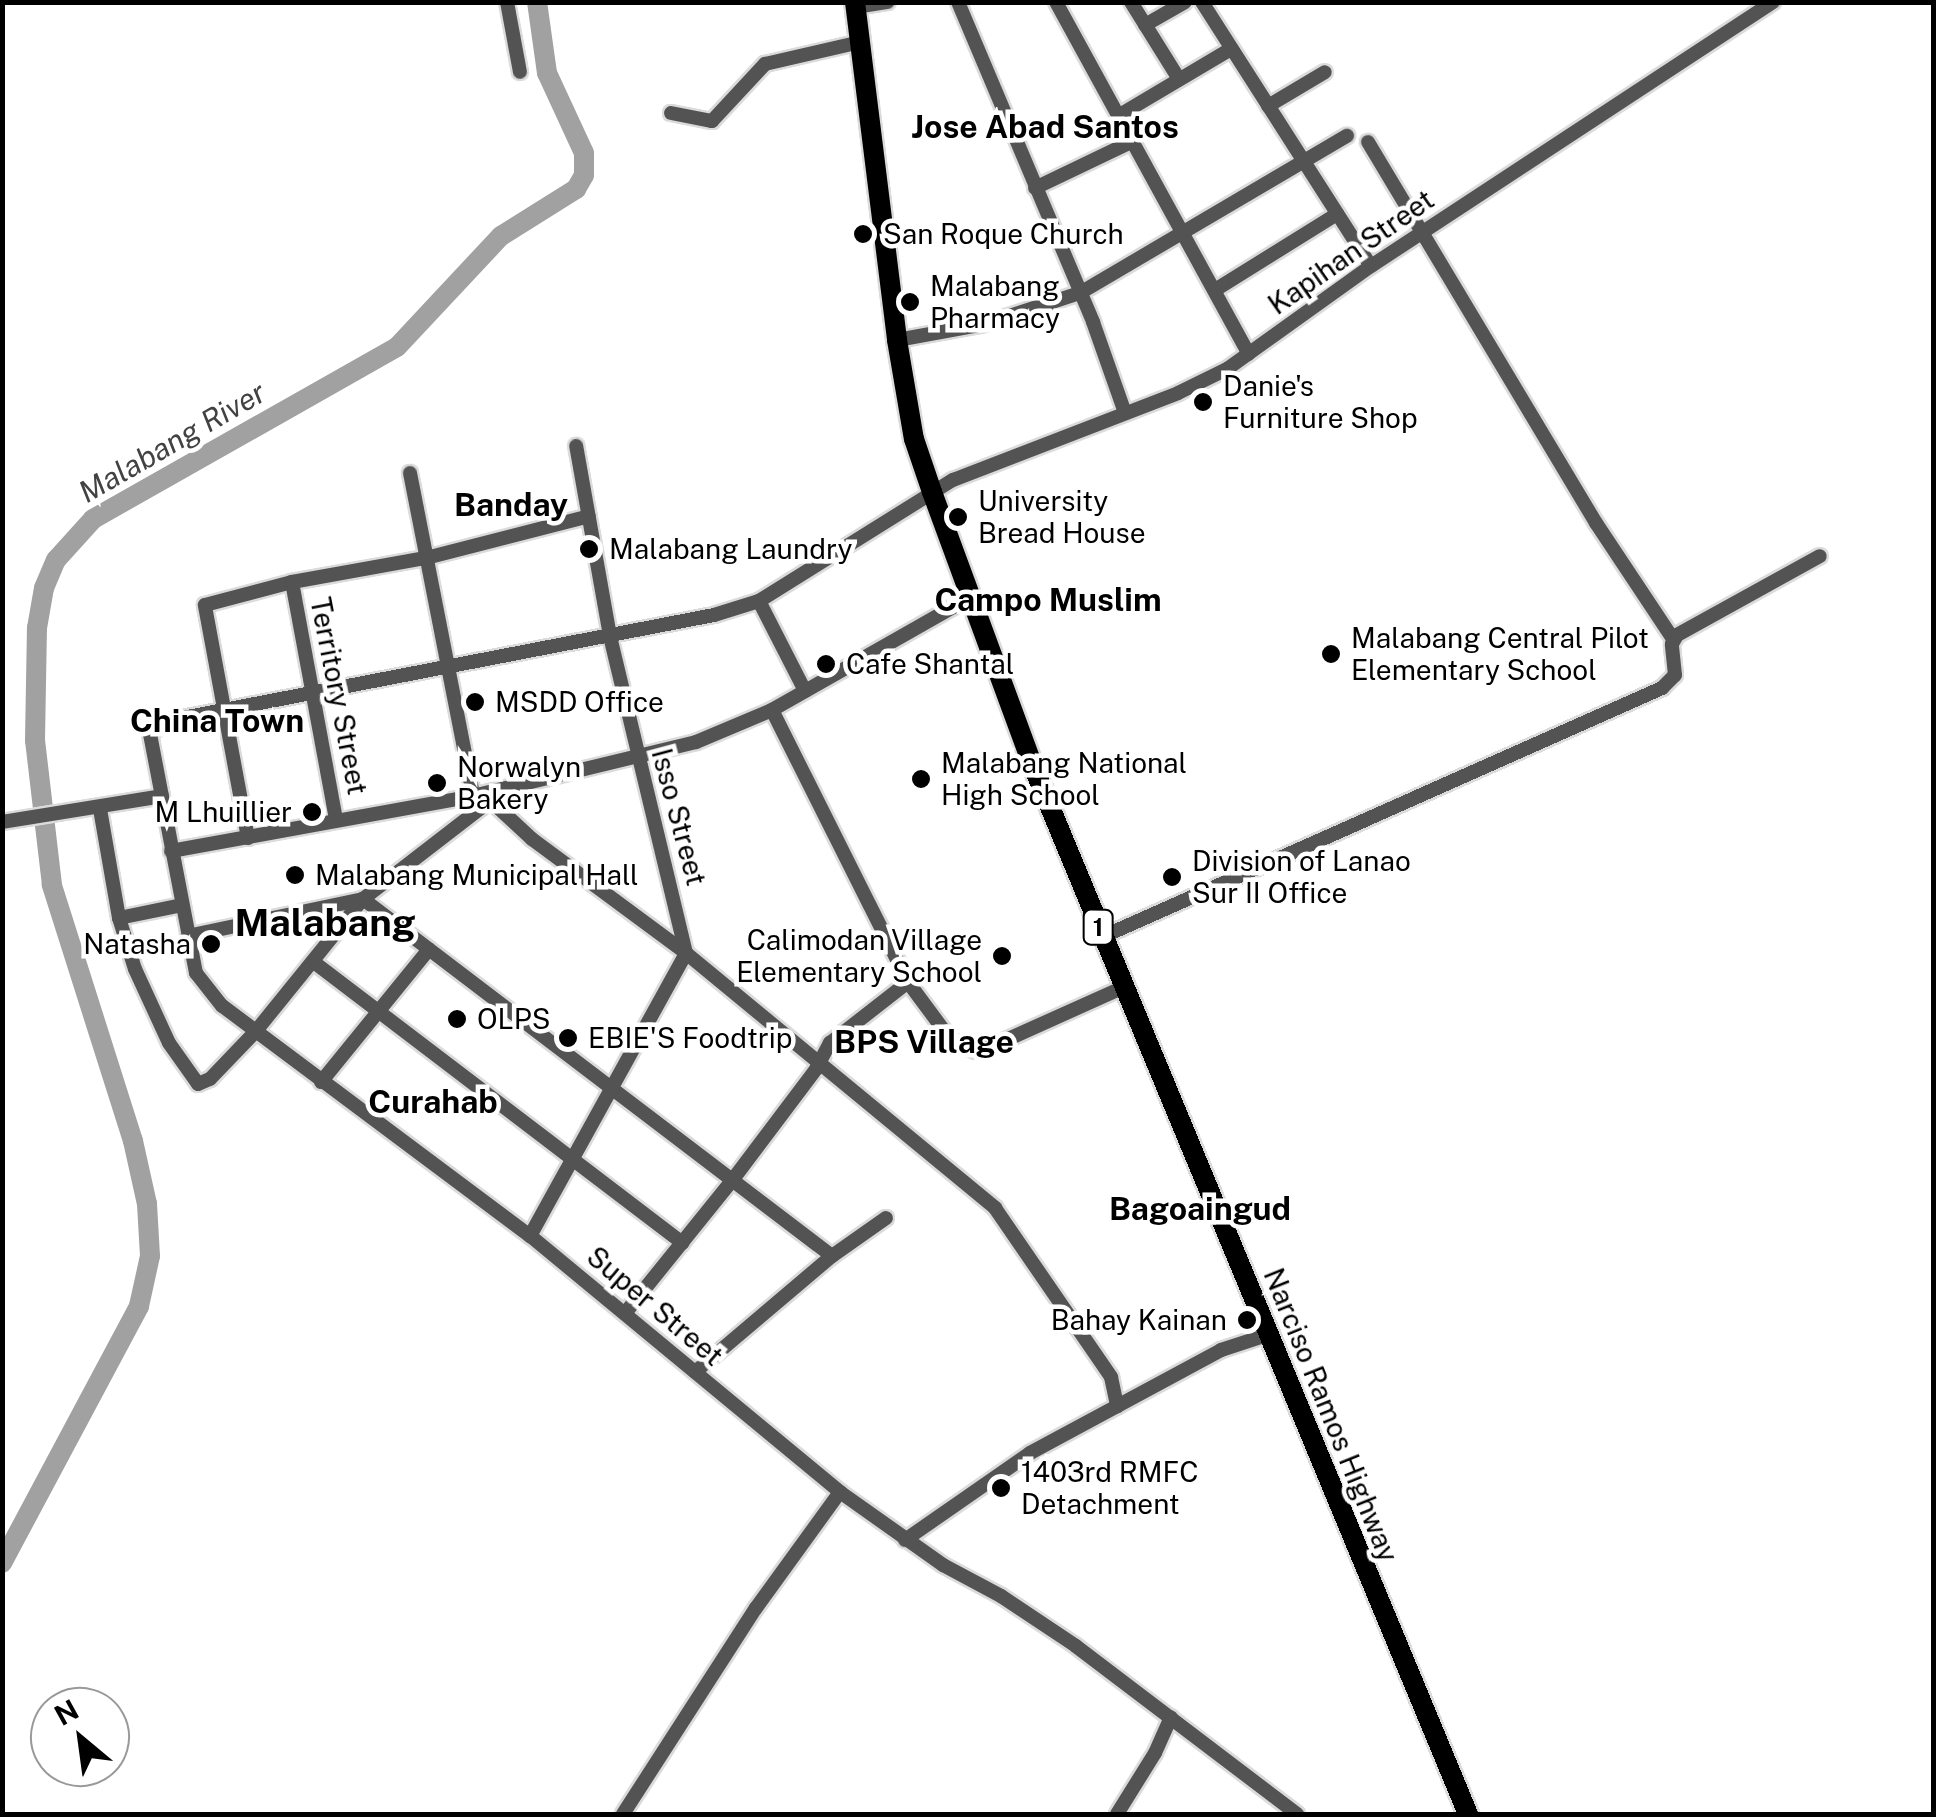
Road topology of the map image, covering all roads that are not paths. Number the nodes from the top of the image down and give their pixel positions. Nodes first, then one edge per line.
1 (507, 2) edge
2 (888, 2) edge
3 (958, 2) edge
4 (1056, 2) edge
5 (1131, 2) edge
6 (1185, 2) edge
7 (1202, 2) edge
8 (1773, 2) edge
9 (856, 5) edge
10 (1145, 25) junction
11 (860, 42) junction
12 (1231, 49) junction
13 (520, 72) dead end
14 (1325, 72) dead end
15 (1180, 79) junction
16 (1268, 106) junction
17 (671, 113) dead end
18 (1118, 116) junction
19 (1348, 136) dead end
20 (1133, 141) junction
21 (1368, 142) dead end
22 (1304, 161) junction
23 (1035, 188) junction
24 (1337, 214) junction
25 (1424, 232) junction
26 (1182, 234) junction
27 (1371, 266) junction
28 (1215, 290) junction
29 (1080, 293) junction
30 (897, 340) junction
31 (1249, 354) junction
32 (1125, 413) junction
33 (576, 446) dead end
34 (410, 473) dead end
35 (932, 492) junction
36 (590, 516) junction
37 (1820, 556) dead end
38 (426, 558) junction
39 (292, 582) junction
40 (973, 596) junction
41 (759, 600) junction
42 (610, 636) junction
43 (1673, 639) junction
44 (447, 668) junction
45 (805, 692) junction
46 (312, 694) junction
47 (226, 710) junction
48 (772, 710) junction
49 (155, 726) joint
50 (638, 757) junction
51 (508, 788) junction
52 (162, 796) junction
53 (491, 800) junction
54 (475, 803) junction
55 (100, 810) junction
56 (336, 820) junction
57 (8, 821) edge
58 (248, 838) junction
59 (171, 851) junction
60 (363, 900) junction
61 (182, 905) junction
62 (119, 918) junction
63 (188, 936) junction
64 (1102, 937) junction
65 (430, 949) junction
66 (686, 953) junction
67 (315, 963) junction
68 (908, 982) junction
69 (1124, 988) junction
70 (376, 1013) junction
71 (256, 1032) junction
72 (821, 1062) junction
73 (321, 1082) junction
74 (612, 1088) junction
75 (576, 1158) junction
76 (734, 1178) junction
77 (886, 1218) dead end
78 (530, 1236) junction
79 (683, 1242) junction
80 (832, 1256) junction
81 (626, 1312) junction
82 (1270, 1334) junction
83 (695, 1372) junction
84 (1116, 1406) junction
85 (840, 1492) junction
86 (905, 1540) junction
87 (1171, 1717) junction
88 (623, 1814) edge
89 (1117, 1814) edge
90 (1297, 1814) edge
91 (1468, 1814) edge

1 - 13 street
2 - 9 street
3 - 23 street
4 - 18 street
5 - 10 street
6 - 10 street
7 - 12 street
8 - 25 street, Kapihan Street
9 - 11 highway, Narciso Ramos Highway / 1
10 - 15 street
11 - 17 street
11 - 30 highway, Narciso Ramos Highway / 1
12 - 15 street
12 - 16 street
14 - 16 street
15 - 18 street
16 - 22 street
18 - 20 street
19 - 22 street
20 - 23 street
20 - 26 street
21 - 25 street
22 - 24 street
22 - 26 street
23 - 29 street
24 - 27 street
24 - 28 street
25 - 27 street, Kapihan Street
25 - 43 street
26 - 28 street
26 - 29 street
27 - 31 street, Kapihan Street
28 - 31 street
29 - 30 street
29 - 32 street
30 - 35 highway, Narciso Ramos Highway / 1
31 - 32 street, Kapihan Street
32 - 35 street, Kapihan Street
33 - 36 street, Isso Street
34 - 38 street
35 - 40 highway, Narciso Ramos Highway / 1
35 - 41 street, Kapihan Street
36 - 38 street
36 - 42 street, Isso Street
37 - 43 street
38 - 39 street
38 - 44 street
39 - 46 street, Territory Street
39 - 47 street
40 - 45 street
40 - 64 highway, Narciso Ramos Highway / 1
41 - 42 street, Kapihan Street
41 - 45 street
42 - 44 street, Kapihan Street
42 - 50 street, Isso Street
43 - 64 street
44 - 46 street, Kapihan Street
44 - 54 street
45 - 48 street
46 - 47 street, Kapihan Street
46 - 56 street, Territory Street
47 - 49 street, Kapihan Street
47 - 58 street
48 - 50 street
48 - 68 street
49 - 52 street, Super Street
50 - 51 street
50 - 66 street, Isso Street
51 - 53 street
51 - 54 street
52 - 55 street
52 - 59 street, Super Street
53 - 54 street
53 - 66 street
54 - 56 street
54 - 60 street
55 - 57 street
55 - 62 street
56 - 58 street
58 - 59 street
59 - 61 street, Super Street
60 - 63 street
60 - 65 street
60 - 67 street
61 - 62 street
61 - 63 street, Super Street
62 - 71 street
63 - 71 street, Super Street
64 - 69 highway, Narciso Ramos Highway / 1
65 - 70 street
65 - 74 street
66 - 72 street
66 - 74 street
67 - 70 street
67 - 71 street
68 - 69 street
68 - 72 street
69 - 82 highway, Narciso Ramos Highway / 1
70 - 73 street
70 - 75 street
71 - 73 street, Super Street
72 - 76 street
72 - 84 street
73 - 78 street, Super Street
74 - 75 street
74 - 76 street
75 - 78 street
75 - 79 street
76 - 79 street
76 - 80 street
77 - 80 street
78 - 81 street, Super Street
79 - 81 street
80 - 83 street
81 - 83 street, Super Street
82 - 84 street
82 - 91 highway, Narciso Ramos Highway / 1
83 - 85 street, Super Street
84 - 86 street
85 - 86 street, Super Street
85 - 88 street
86 - 87 street, Super Street
87 - 89 street
87 - 90 street, Super Street

